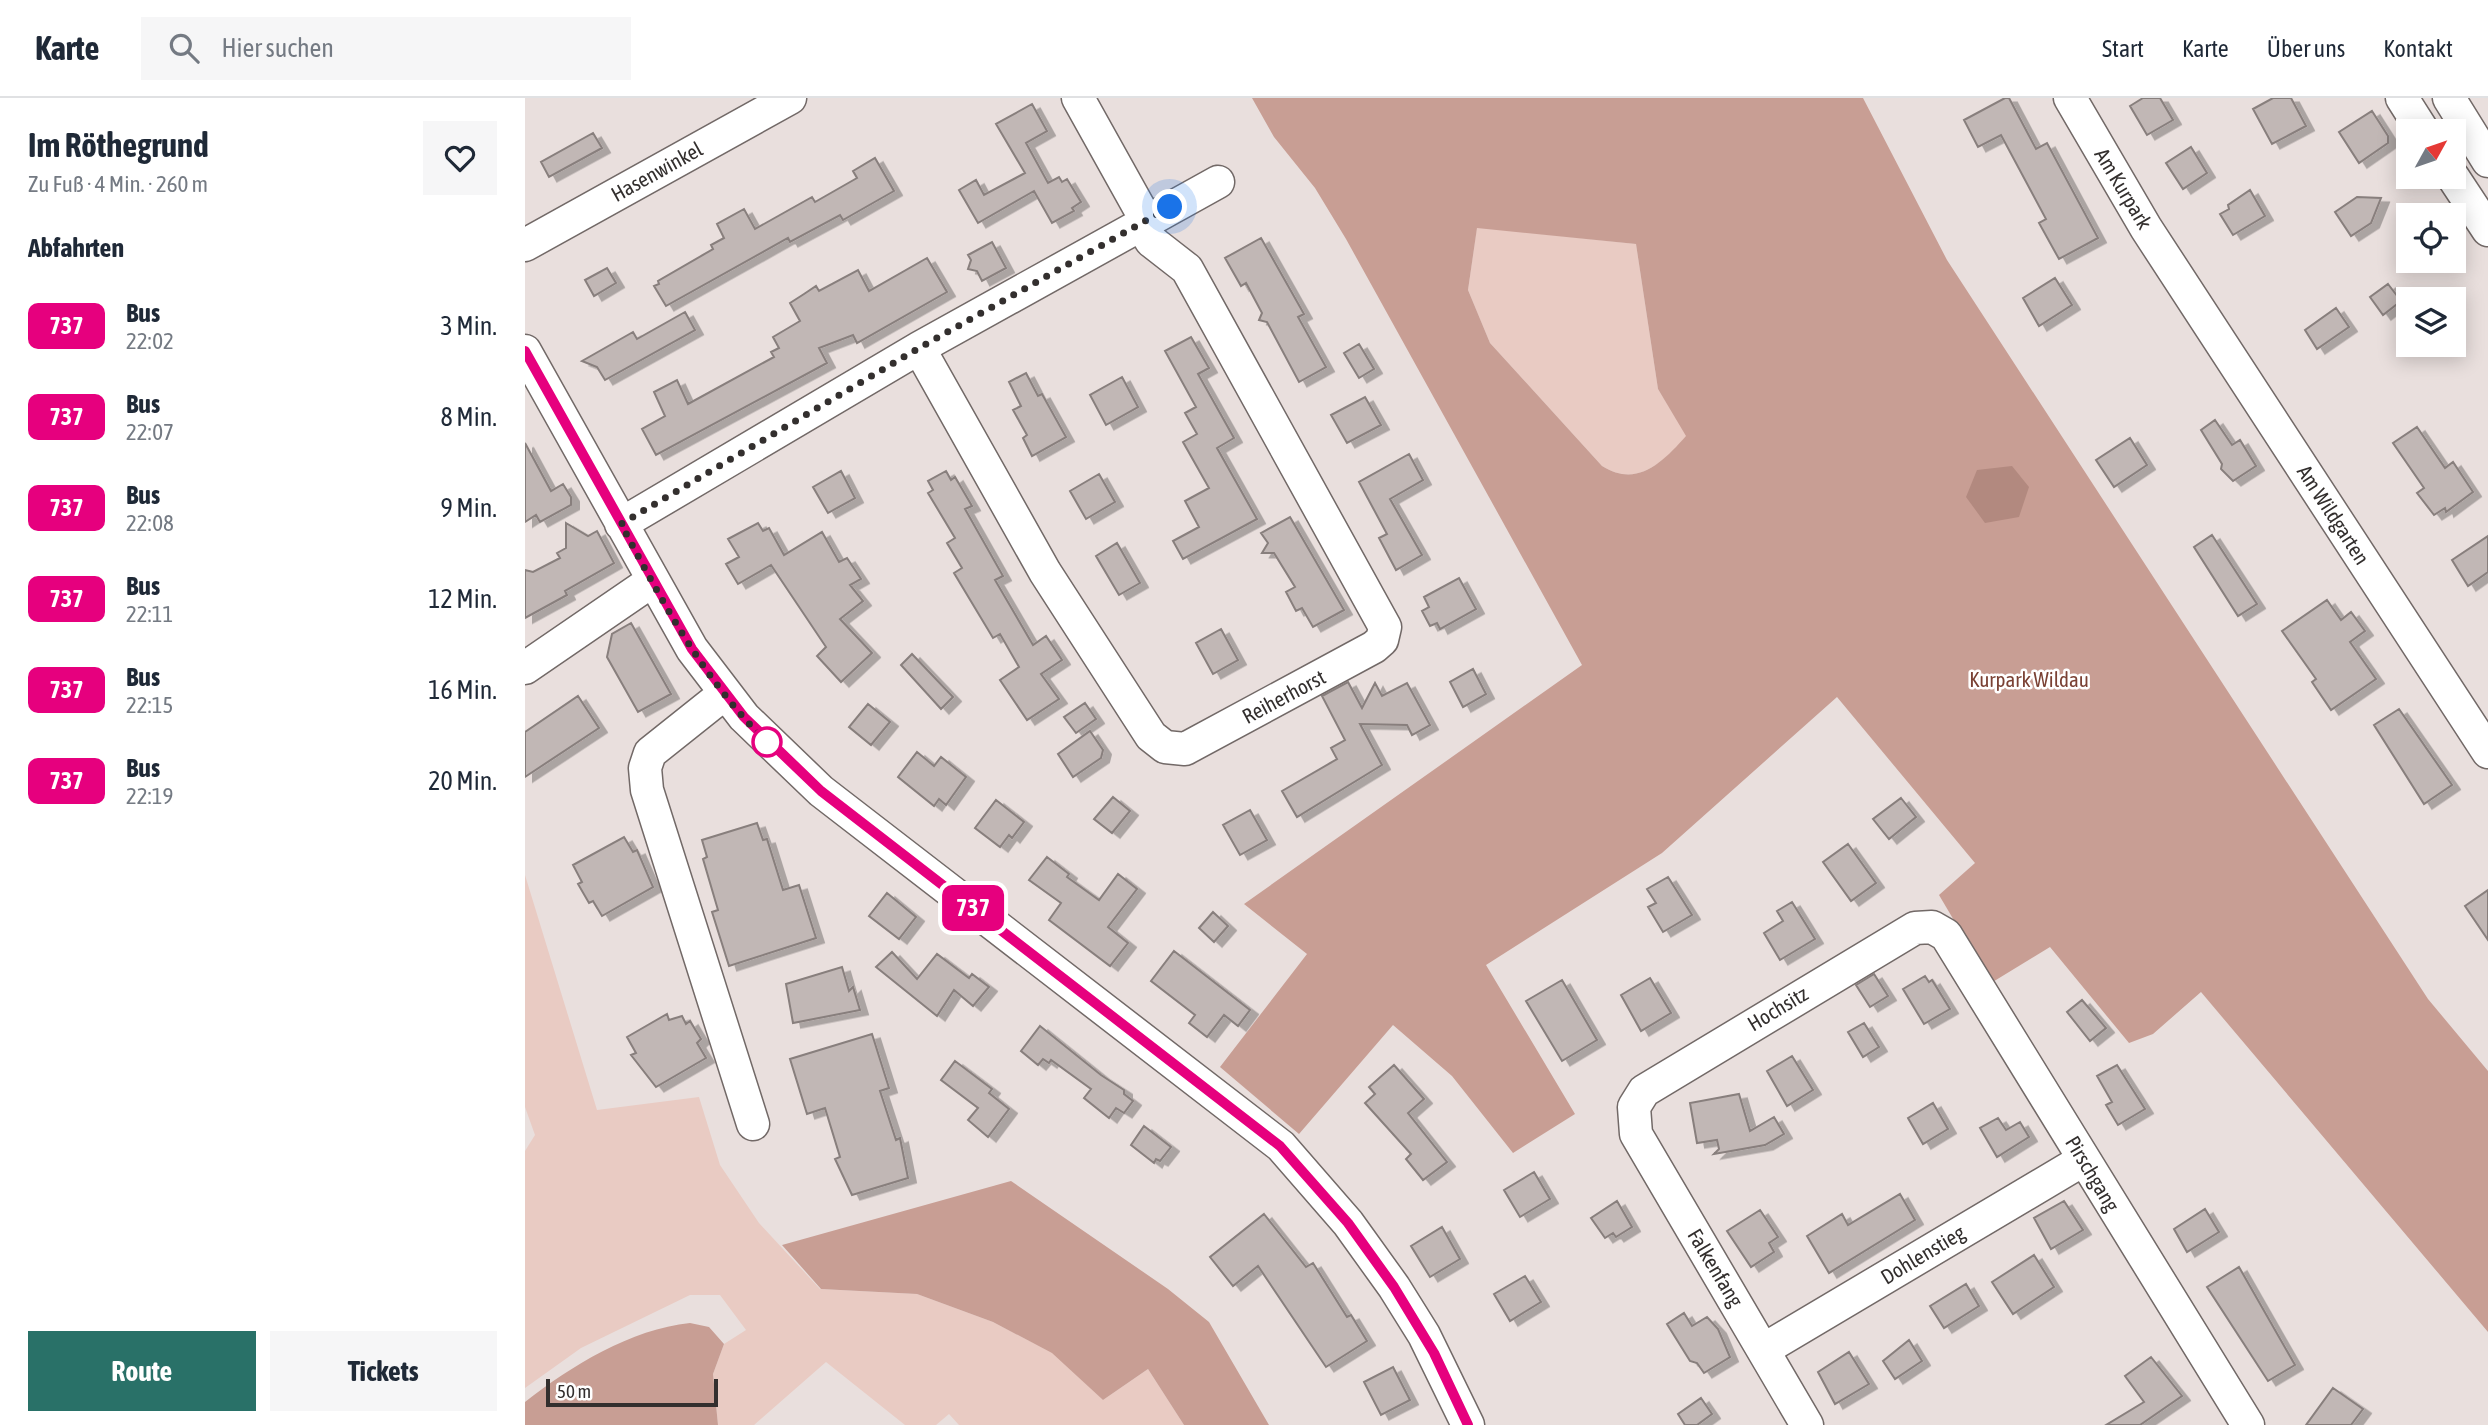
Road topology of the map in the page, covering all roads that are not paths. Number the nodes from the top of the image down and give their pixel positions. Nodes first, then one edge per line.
1 (790, 98) edge
2 (1078, 98) edge
3 (2070, 98) edge
4 (2402, 98) edge
5 (2452, 104) edge
6 (2415, 119) edge
7 (2488, 161) edge
8 (1217, 182) dead end
9 (2461, 189) edge
10 (1144, 222) junction
11 (2488, 230) edge
12 (525, 245) edge
13 (2178, 278) joint
14 (919, 348) junction
15 (525, 351) edge
16 (621, 524) junction
17 (652, 581) junction
18 (525, 668) edge
19 (725, 694) junction
20 (2488, 752) edge
21 (1933, 928) joint
22 (1634, 1107) joint
23 (754, 1124) dead end
24 (2083, 1160) junction
25 (1763, 1350) junction
26 (2241, 1423) edge
27 (1468, 1425) edge
28 (1807, 1425) edge

1 - 12 street, Hasenwinkel
2 - 10 street
3 - 13 street, Am Kurpark
4 - 6 street
5 - 7 street
8 - 10 street
9 - 11 street
10 - 14 street
10 - 14 street, Reiherhorst
13 - 20 street, Am Wildgarten
14 - 16 street
15 - 16 street
16 - 17 street
17 - 18 street
17 - 19 street
19 - 23 street
19 - 27 street
21 - 22 street, Hochsitz
21 - 24 street, Pirschgang
22 - 25 street, Falkenfang
24 - 25 street, Dohlenstieg
24 - 26 street, Pirschgang
25 - 28 street, Falkenfang

